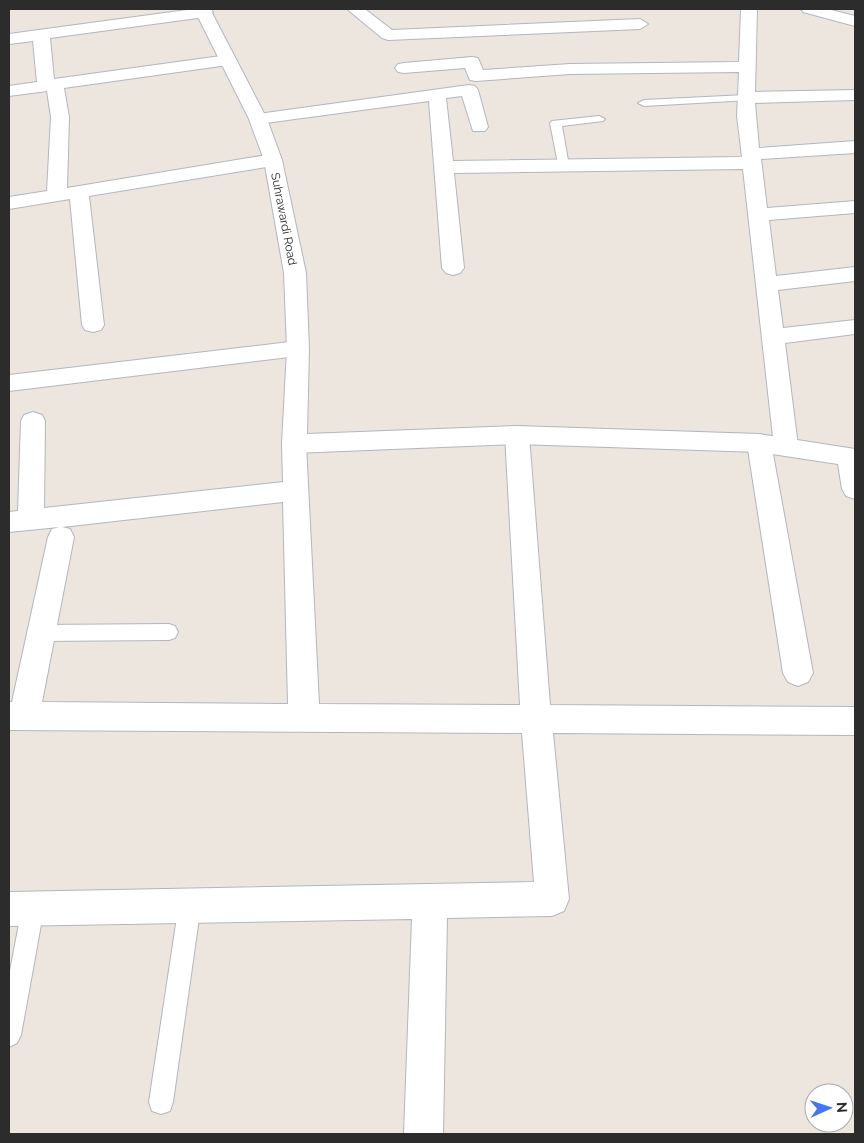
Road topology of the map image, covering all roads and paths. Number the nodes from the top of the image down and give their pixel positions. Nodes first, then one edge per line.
1 (355, 9) edge
2 (748, 9) edge
3 (809, 9) edge
4 (203, 11) edge
5 (855, 21) edge
6 (640, 24) dead end
7 (41, 34) junction
8 (396, 34) junction
9 (9, 39) edge
10 (228, 60) junction
11 (747, 67) junction
12 (404, 68) junction
13 (51, 85) junction
14 (9, 91) edge
15 (436, 94) junction
16 (855, 95) edge
17 (413, 97) junction
18 (746, 98) junction
19 (644, 103) dead end
20 (258, 118) junction
21 (599, 119) dead end
22 (479, 128) dead end
23 (855, 147) edge
24 (751, 158) junction
25 (273, 160) junction
26 (563, 166) junction
27 (444, 167) junction
28 (80, 192) junction
29 (56, 195) junction
30 (9, 203) edge
31 (855, 207) edge
32 (758, 215) junction
33 (453, 268) dead end
34 (855, 274) edge
35 (766, 284) junction
36 (92, 325) dead end
37 (855, 327) edge
38 (773, 337) junction
39 (298, 349) junction
40 (9, 383) edge
41 (33, 421) dead end
42 (517, 435) junction
43 (759, 443) junction
44 (294, 444) junction
45 (786, 446) junction
46 (852, 456) edge
47 (855, 489) edge
48 (296, 491) junction
49 (20, 521) edge
50 (61, 536) dead end
51 (170, 632) dead end
52 (41, 633) junction
53 (798, 673) dead end
54 (16, 716) edge
55 (304, 718) junction
56 (536, 719) junction
57 (855, 721) edge
58 (430, 901) junction
59 (190, 904) junction
60 (21, 909) edge
61 (9, 1035) edge
62 (161, 1102) dead end
63 (423, 1134) edge

1 - 8 street
2 - 11 street
3 - 5 street
4 - 7 street
4 - 10 street, Suhrawardi Road
6 - 8 street
7 - 9 street
7 - 13 street
8 - 12 street
10 - 13 street
10 - 20 street, Suhrawardi Road
11 - 12 street
11 - 18 street
12 - 17 street
13 - 14 street
13 - 29 street
15 - 17 street
15 - 22 street
15 - 27 street
16 - 18 street
17 - 20 street
18 - 19 lane
18 - 24 street
20 - 25 street, Suhrawardi Road
21 - 26 lane
23 - 24 street
24 - 26 street
24 - 32 street
25 - 28 street
25 - 39 street, Suhrawardi Road
26 - 27 street
27 - 33 street
28 - 29 street
28 - 36 street
29 - 30 street
31 - 32 street
32 - 35 street
34 - 35 street
35 - 38 street
37 - 38 street
38 - 45 street
39 - 40 street
39 - 44 street, Suhrawardi Road
41 - 49 street
42 - 43 street
42 - 44 street
42 - 56 street
43 - 45 street
43 - 53 street
44 - 48 street, Suhrawardi Road
45 - 46 street
46 - 47 street
48 - 49 street
48 - 55 street, Suhrawardi Road
50 - 52 street
51 - 52 lane
52 - 54 street
54 - 55 street
55 - 56 street
56 - 57 street
56 - 58 street
58 - 59 street
58 - 63 street
59 - 60 street
59 - 62 lane
60 - 61 lane

